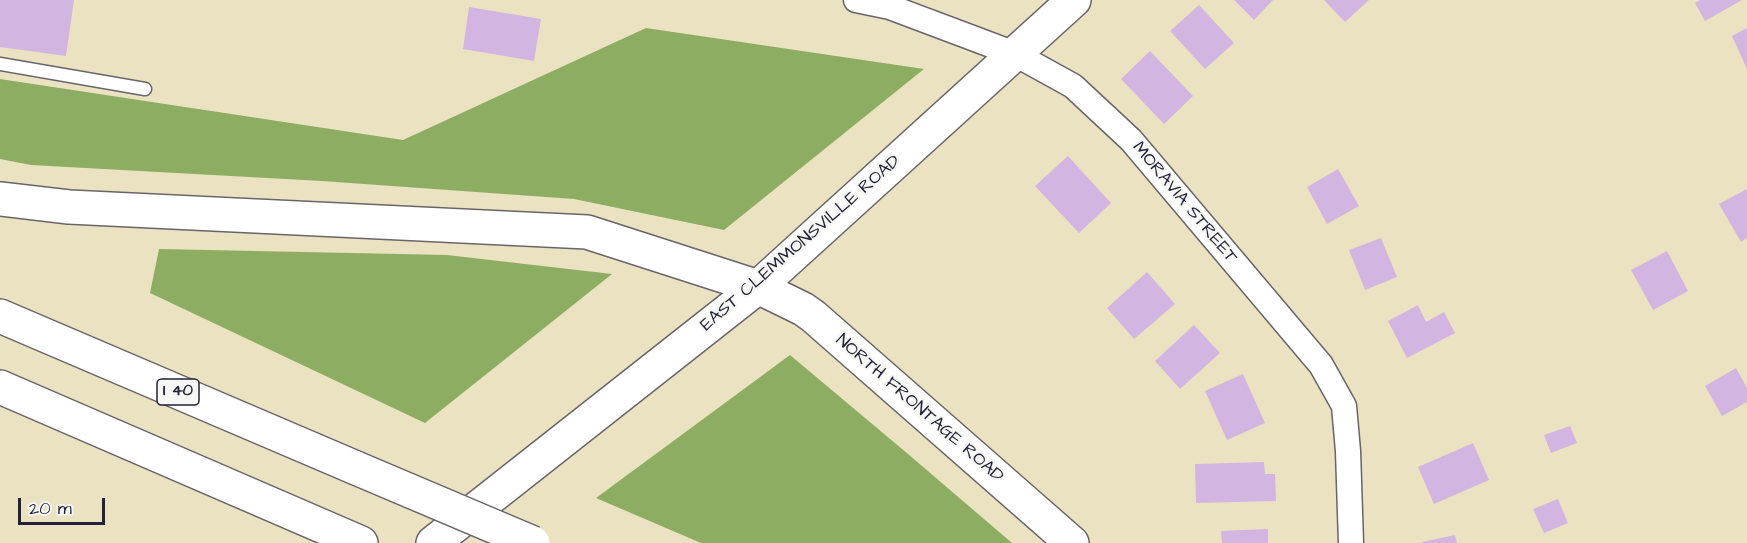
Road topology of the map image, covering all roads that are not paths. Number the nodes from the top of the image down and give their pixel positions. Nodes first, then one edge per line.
1 (856, 0) edge
2 (1074, 0) edge
3 (1015, 54) junction
4 (0, 64) edge
5 (145, 89) dead end
6 (0, 199) edge
7 (758, 287) junction
8 (0, 316) edge
9 (0, 387) edge
10 (361, 543) edge
11 (433, 543) edge
12 (532, 543) edge
13 (1072, 543) edge
14 (1351, 543) edge

1 - 3 street, MORAVIA STREET
2 - 3 main road, EAST CLEMMONSVILLE ROAD
3 - 7 main road, EAST CLEMMONSVILLE ROAD
3 - 14 street, MORAVIA STREET
4 - 5 lane
6 - 7 main road, NORTH FRONTAGE ROAD
7 - 11 main road, EAST CLEMMONSVILLE ROAD
7 - 13 main road, NORTH FRONTAGE ROAD
8 - 12 main road, I 40, bridge
9 - 10 main road

